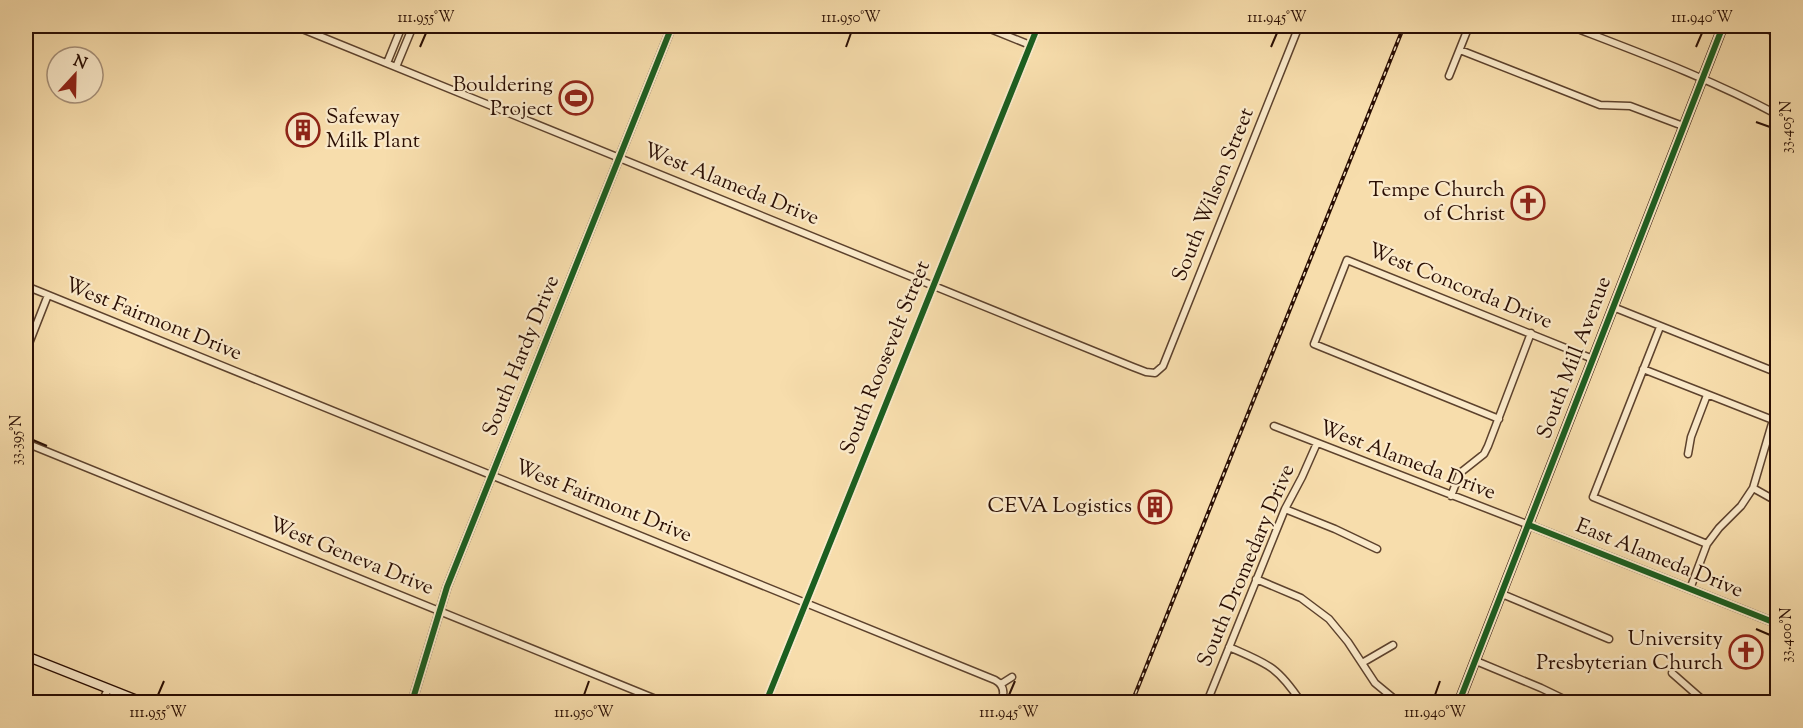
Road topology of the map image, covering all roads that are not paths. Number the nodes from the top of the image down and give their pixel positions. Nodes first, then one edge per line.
1 (295, 26) edge
2 (402, 26) edge
3 (413, 26) edge
4 (672, 26) edge
5 (983, 26) edge
6 (1038, 26) edge
7 (1299, 26) edge
8 (1469, 26) edge
9 (1570, 26) edge
10 (1723, 26) edge
11 (1758, 26) edge
12 (1778, 33) edge
13 (1030, 45) junction
14 (1460, 50) junction
15 (387, 63) junction
16 (396, 67) junction
17 (1449, 76) dead end
18 (1702, 78) junction
19 (1778, 115) edge
20 (1683, 126) junction
21 (619, 157) junction
22 (933, 285) junction
23 (26, 286) edge
24 (48, 295) junction
25 (1613, 307) junction
26 (1659, 327) junction
27 (1531, 333) junction
28 (26, 351) edge
29 (1593, 359) junction
30 (1643, 369) junction
31 (1155, 373) joint
32 (1778, 373) edge
33 (1707, 394) junction
34 (1499, 419) junction
35 (1775, 421) edge
36 (1274, 426) dead end
37 (26, 443) edge
38 (1317, 443) junction
39 (1688, 454) dead end
40 (492, 475) junction
41 (1754, 488) junction
42 (1451, 496) junction
43 (1778, 502) edge
44 (1284, 509) junction
45 (1528, 525) junction
46 (1707, 544) junction
47 (1377, 549) dead end
48 (1256, 579) junction
49 (1690, 589) junction
50 (1502, 594) junction
51 (806, 603) junction
52 (439, 611) junction
53 (1778, 624) edge
54 (1609, 639) dead end
55 (1393, 645) dead end
56 (1229, 647) junction
57 (26, 656) edge
58 (1476, 661) junction
59 (1362, 663) junction
60 (1672, 673) dead end
61 (1012, 677) dead end
62 (1001, 685) junction
63 (108, 689) junction
64 (102, 702) edge
65 (142, 702) edge
66 (412, 702) edge
67 (663, 702) edge
68 (766, 702) edge
69 (1001, 702) edge
70 (1207, 702) edge
71 (1301, 702) edge
72 (1398, 702) edge
73 (1459, 702) edge
74 (1570, 702) edge
75 (1705, 702) edge

1 - 15 street, West Alameda Drive
2 - 15 street
3 - 16 street
4 - 21 street, South Hardy Drive
5 - 13 street
6 - 13 street, South Roosevelt Street
7 - 31 street, South Wilson Street
8 - 14 street
9 - 18 street
10 - 18 main road, South Mill Avenue
11 - 12 street
13 - 22 street, South Roosevelt Street
14 - 17 street
14 - 20 street
15 - 16 street, West Alameda Drive
16 - 21 street, West Alameda Drive
18 - 19 street
18 - 20 main road, South Mill Avenue
20 - 25 main road, South Mill Avenue
21 - 22 street, West Alameda Drive
21 - 40 street, South Hardy Drive
22 - 31 street, West Alameda Drive
22 - 51 street, South Roosevelt Street
23 - 24 street, West Fairmont Drive
24 - 28 street
24 - 40 street, West Fairmont Drive
25 - 26 street
25 - 29 main road, South Mill Avenue
26 - 30 street
26 - 32 street
27 - 29 street, West Concorda Drive
27 - 34 street
27 - 34 street, West Concorda Drive
29 - 45 main road, South Mill Avenue
30 - 33 street
30 - 46 street
33 - 35 street
33 - 39 street
34 - 42 street
35 - 41 street
36 - 38 street, West Alameda Drive
37 - 52 street, West Geneva Drive
38 - 42 street, West Alameda Drive
38 - 44 street, South Dromedary Drive
40 - 51 street, West Fairmont Drive
40 - 52 street, South Hardy Drive
41 - 43 street
41 - 46 street
42 - 45 street, West Alameda Drive
44 - 47 street
44 - 48 street, South Dromedary Drive
45 - 49 street, East Alameda Drive
45 - 50 main road, South Mill Avenue
46 - 49 street
48 - 56 street, South Dromedary Drive
48 - 59 street
49 - 53 street, East Alameda Drive
50 - 54 street
50 - 58 main road, South Mill Avenue
51 - 62 street, West Fairmont Drive
51 - 68 street, South Roosevelt Street
52 - 66 street, South Hardy Drive
52 - 67 street, West Geneva Drive
55 - 59 street
56 - 70 street, South Dromedary Drive
56 - 71 street
57 - 63 main road
58 - 73 main road, South Mill Avenue
58 - 74 street
59 - 72 street
60 - 75 street
61 - 62 street
62 - 69 street
63 - 64 street
63 - 65 main road

